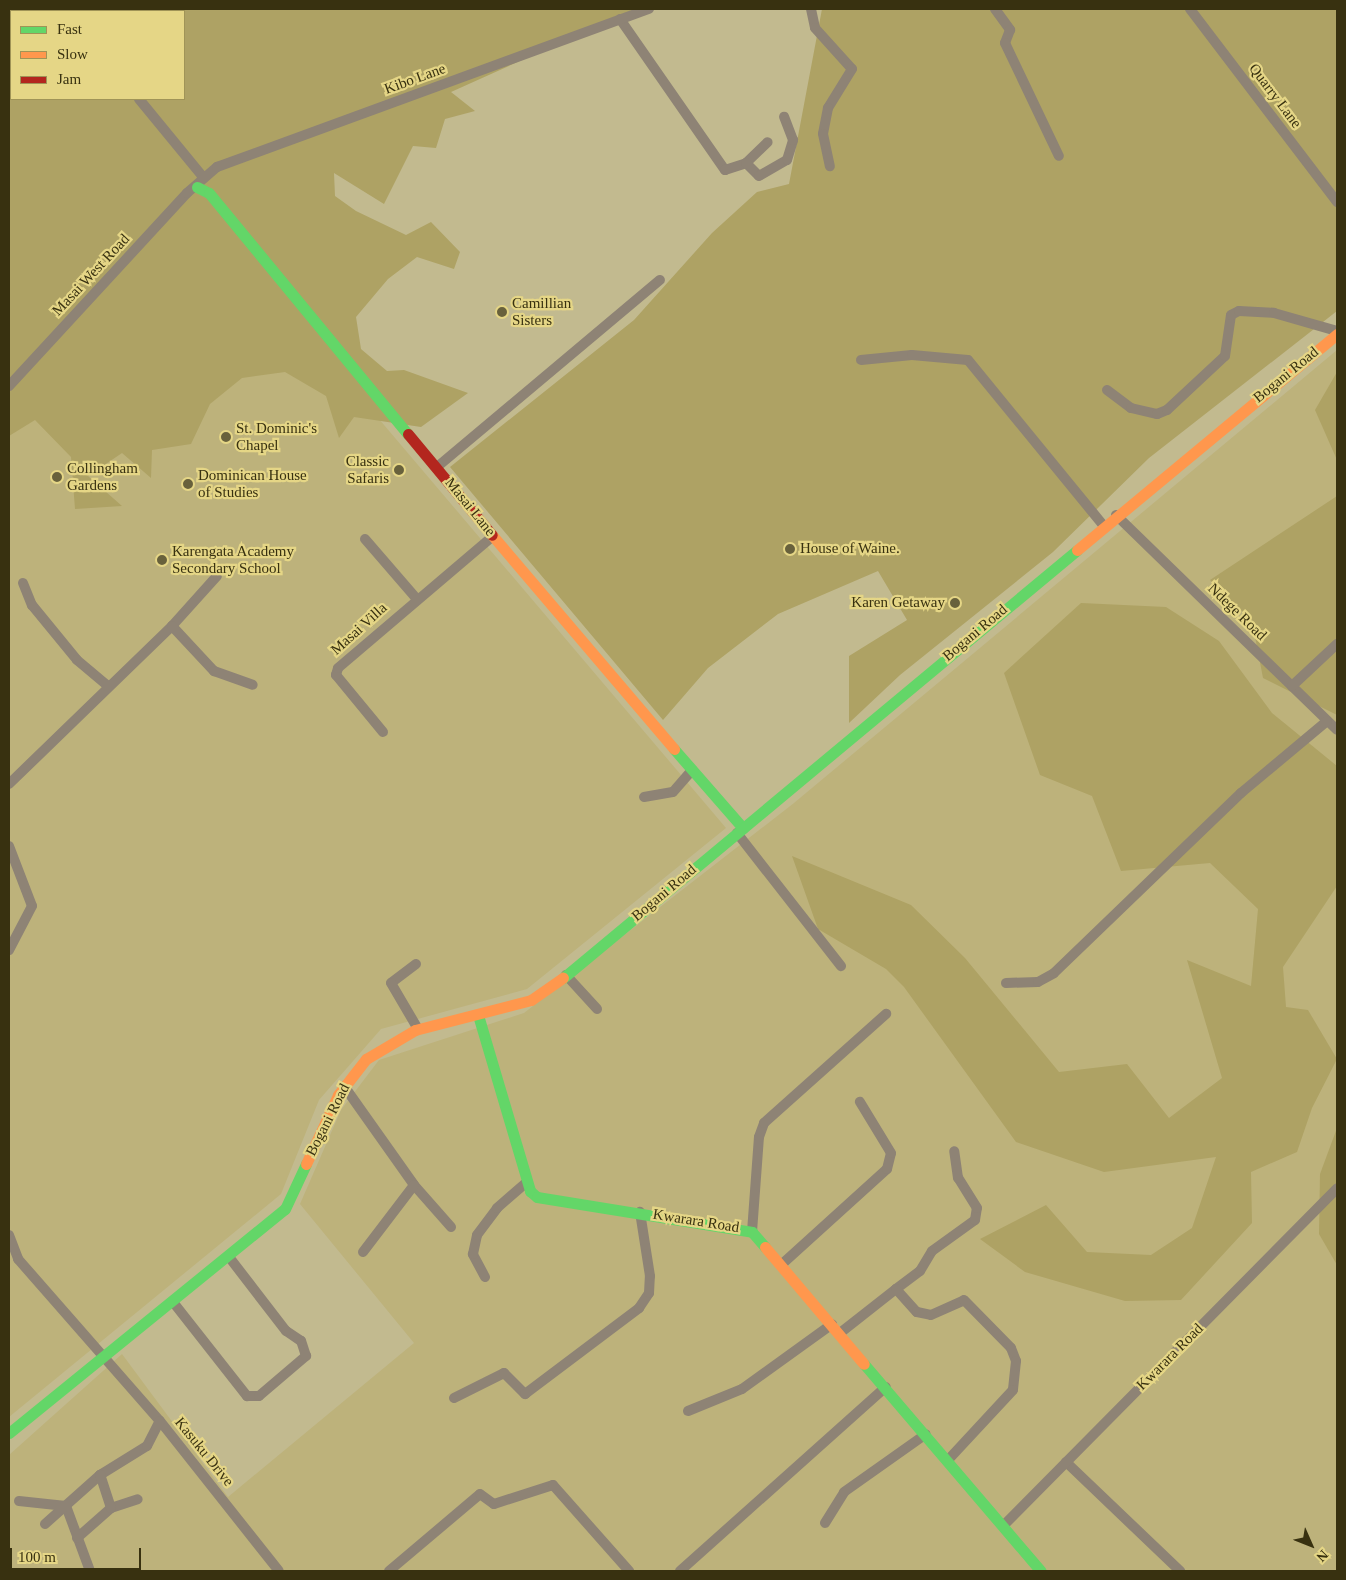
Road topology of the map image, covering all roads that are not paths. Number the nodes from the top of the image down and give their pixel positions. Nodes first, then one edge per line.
1 (649, 9) edge
2 (811, 9) edge
3 (995, 9) edge
4 (1190, 9) edge
5 (620, 19) junction
6 (139, 100) edge
7 (784, 117) dead end
8 (768, 142) dead end
9 (1059, 156) dead end
10 (746, 163) junction
11 (830, 166) dead end
12 (201, 183) junction
13 (1337, 202) edge
14 (660, 280) dead end
15 (1337, 332) edge
16 (861, 360) dead end
17 (9, 386) edge
18 (1107, 390) dead end
19 (437, 467) junction
20 (1116, 515) junction
21 (1103, 525) junction
22 (493, 536) junction
23 (365, 539) dead end
24 (217, 576) dead end
25 (23, 582) dead end
26 (416, 598) junction
27 (172, 626) junction
28 (1337, 644) edge
29 (253, 685) dead end
30 (108, 686) junction
31 (1292, 686) junction
32 (1327, 721) junction
33 (1337, 730) edge
34 (383, 732) dead end
35 (692, 770) junction
36 (9, 784) edge
37 (644, 798) dead end
38 (740, 830) junction
39 (9, 846) edge
40 (9, 950) edge
41 (416, 964) dead end
42 (841, 966) dead end
43 (566, 975) junction
44 (1006, 983) dead end
45 (597, 1009) dead end
46 (886, 1014) dead end
47 (478, 1015) junction
48 (418, 1029) junction
49 (344, 1086) junction
50 (860, 1102) dead end
51 (954, 1151) dead end
52 (525, 1184) junction
53 (414, 1185) junction
54 (1337, 1188) edge
55 (640, 1212) junction
56 (451, 1227) dead end
57 (752, 1232) junction
58 (9, 1235) edge
59 (363, 1252) dead end
60 (229, 1256) junction
61 (781, 1265) junction
62 (485, 1277) dead end
63 (896, 1289) junction
64 (173, 1302) junction
65 (832, 1324) junction
66 (840, 1334) junction
67 (102, 1354) junction
68 (886, 1387) junction
69 (454, 1398) dead end
70 (688, 1411) dead end
71 (160, 1421) junction
72 (9, 1433) edge
73 (926, 1434) junction
74 (948, 1460) junction
75 (1066, 1462) junction
76 (100, 1475) junction
77 (138, 1499) dead end
78 (19, 1502) dead end
79 (66, 1506) junction
80 (111, 1508) junction
81 (825, 1523) dead end
82 (45, 1524) dead end
83 (1003, 1526) junction
84 (78, 1538) junction
85 (90, 1571) edge
86 (279, 1571) edge
87 (388, 1571) edge
88 (629, 1571) edge
89 (680, 1571) edge
90 (1041, 1571) edge
91 (1180, 1571) edge

1 - 5 street, Kibo Lane
2 - 11 street
3 - 9 street
4 - 13 street, Quarry Lane
5 - 10 street
5 - 12 street, Kibo Lane
6 - 12 street
7 - 10 street
8 - 10 street
12 - 17 street, Masai West Road
12 - 19 street, Masai Lane
14 - 19 street
15 - 18 street
15 - 20 street, Bogani Road
16 - 21 street
19 - 22 street, Masai Lane
20 - 21 street, Bogani Road
20 - 31 street, Ndege Road
21 - 38 street, Bogani Road
22 - 26 street, Masai Villa
22 - 35 street, Masai Lane
23 - 26 street
24 - 27 street
25 - 30 street
26 - 34 street, Masai Villa
27 - 29 street
27 - 30 street
28 - 31 street
30 - 36 street
31 - 32 street, Ndege Road
32 - 33 street, Ndege Road
32 - 44 street
35 - 37 street
35 - 38 street, Masai Lane
38 - 42 street
38 - 43 street, Bogani Road
39 - 40 street
41 - 48 street
43 - 45 street
43 - 47 street, Bogani Road
46 - 57 street
47 - 48 street, Bogani Road
47 - 52 street
48 - 49 street, Bogani Road
49 - 53 street
49 - 60 street, Bogani Road
50 - 61 street
51 - 63 street
52 - 55 street, Kwarara Road
52 - 62 street
53 - 56 street
53 - 59 street
54 - 75 street, Kwarara Road
55 - 57 street, Kwarara Road
55 - 69 street
57 - 61 street, Kwarara Road
58 - 67 street, Kasuku Drive
60 - 64 street, Bogani Road
60 - 64 street
61 - 65 street, Kwarara Road
63 - 66 street
63 - 74 street
64 - 67 street, Bogani Road
65 - 66 street, Kwarara Road
65 - 70 street
66 - 68 street, Kwarara Road
67 - 71 street, Kasuku Drive
67 - 72 street, Bogani Road
68 - 73 street, Kwarara Road
68 - 89 street
71 - 76 street
71 - 86 street, Kasuku Drive
73 - 74 street, Kwarara Road
73 - 81 street
74 - 83 street, Kwarara Road
75 - 83 street, Kwarara Road
75 - 91 street
76 - 79 street
76 - 80 street
77 - 80 street
78 - 79 street
79 - 82 street
79 - 84 street
80 - 84 street
83 - 90 street, Kwarara Road
84 - 85 street
87 - 88 street

